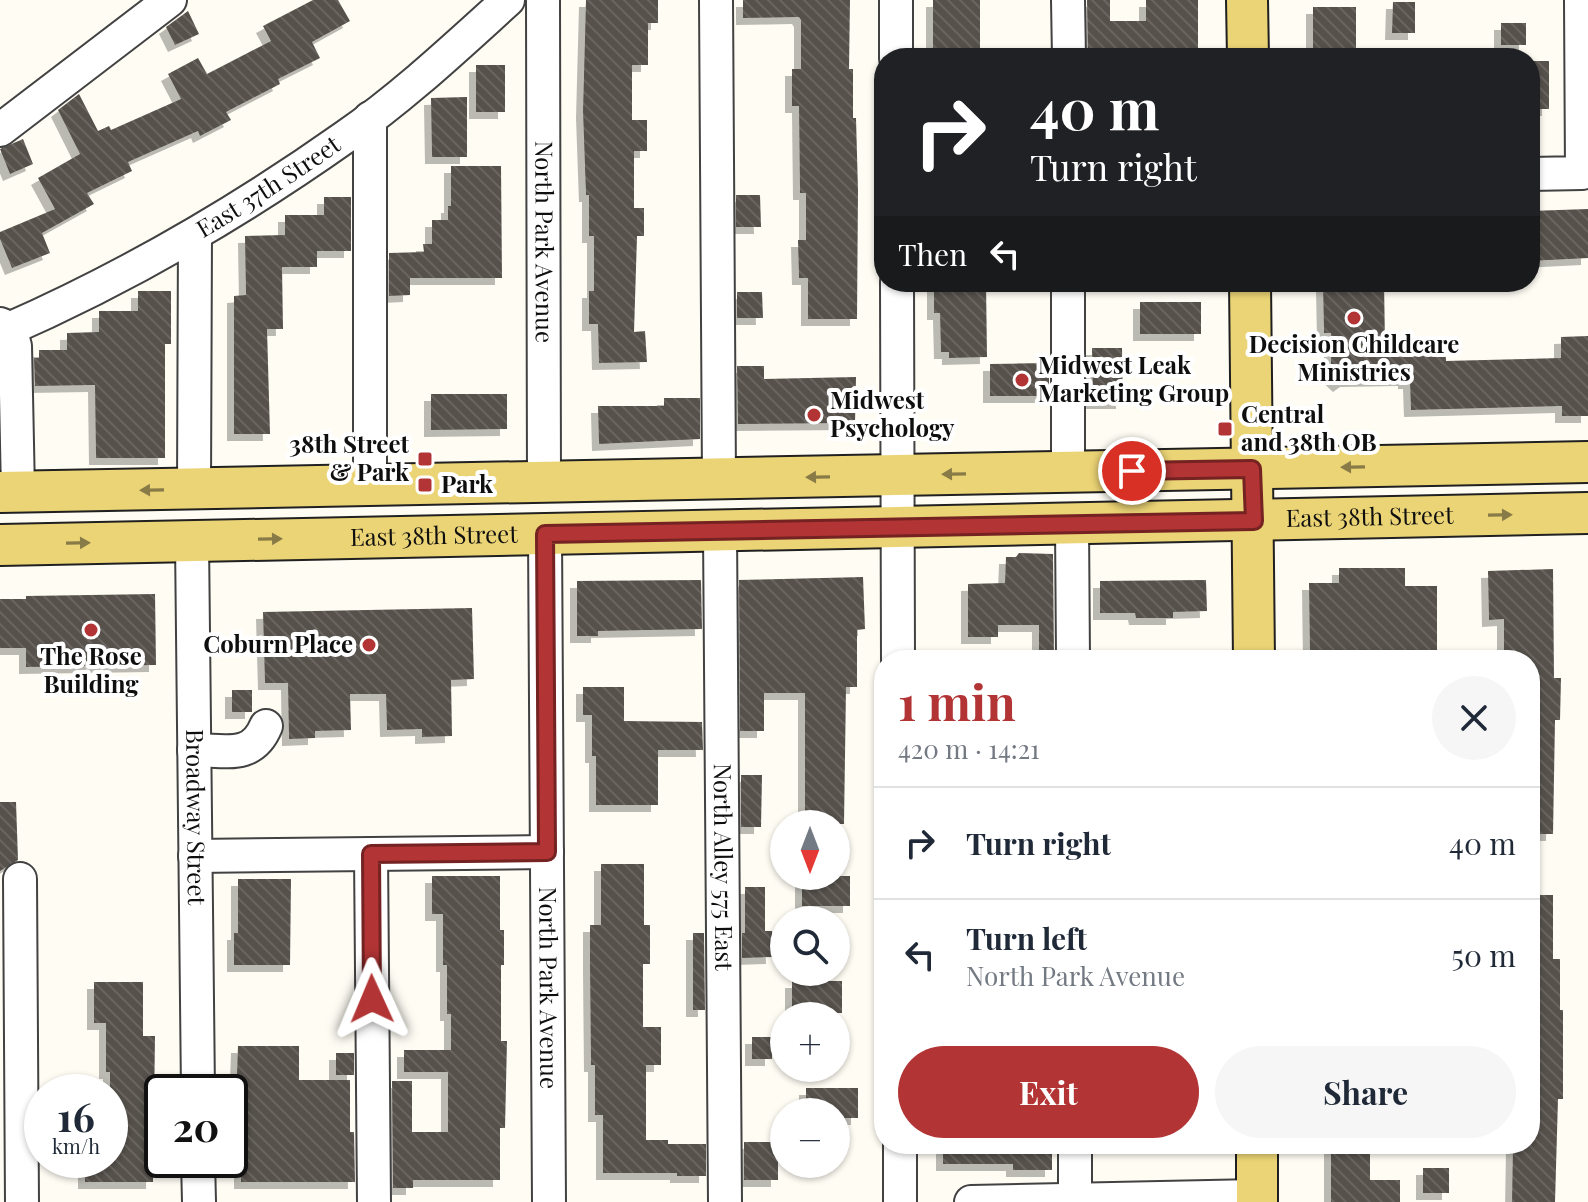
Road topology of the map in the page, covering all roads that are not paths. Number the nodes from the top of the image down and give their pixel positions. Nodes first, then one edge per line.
1 (170, 0) edge
2 (508, 0) edge
3 (543, 0) edge
4 (716, 0) edge
5 (896, 0) edge
6 (1068, 0) edge
7 (1247, 0) edge
8 (1581, 0) edge
9 (896, 48) edge
10 (1069, 48) edge
11 (1248, 48) edge
12 (370, 118) junction
13 (0, 130) edge
14 (1540, 174) edge
15 (195, 235) junction
16 (897, 292) edge
17 (1068, 292) edge
18 (1250, 292) edge
19 (3, 328) edge
20 (1588, 462) edge
21 (1252, 469) junction
22 (1068, 472) junction
23 (896, 475) junction
24 (719, 479) junction
25 (544, 482) junction
26 (370, 486) junction
27 (194, 489) junction
28 (9, 492) edge
29 (1588, 513) edge
30 (1254, 521) junction
31 (1072, 524) junction
32 (896, 528) junction
33 (720, 531) junction
34 (545, 534) junction
35 (192, 541) junction
36 (0, 545) edge
37 (898, 650) edge
38 (1073, 650) edge
39 (1254, 650) edge
40 (266, 726) dead end
41 (194, 750) junction
42 (547, 852) junction
43 (371, 854) junction
44 (195, 856) junction
45 (20, 879) dead end
46 (198, 1074) edge
47 (900, 1154) edge
48 (1075, 1154) edge
49 (1257, 1154) edge
50 (198, 1178) edge
51 (1257, 1199) edge
52 (1075, 1201) edge
53 (22, 1202) edge
54 (199, 1202) edge
55 (374, 1202) edge
56 (549, 1202) edge
57 (725, 1202) edge
58 (900, 1202) edge
59 (971, 1202) edge

1 - 13 street
2 - 12 street, East 37th Street
3 - 25 street, North Park Avenue
4 - 24 street
5 - 9 street
6 - 10 street
7 - 11 main road
8 - 14 street
12 - 15 street, East 37th Street
12 - 26 street
15 - 19 street, East 37th Street
15 - 27 street
16 - 23 street
17 - 22 street
18 - 21 main road
19 - 28 street
20 -> 21 main road
21 - 22 main road
21 - 30 main road
22 -> 23 main road
23 -> 24 main road
23 - 32 street
24 - 25 main road
25 - 26 main road
26 - 27 main road
27 -> 28 main road
30 -> 29 main road, East 38th Street
30 - 31 main road, East 38th Street
30 - 39 main road
31 - 32 main road, East 38th Street
31 - 38 street
32 - 33 main road, East 38th Street
32 - 37 street
33 - 34 main road, East 38th Street
33 - 57 street, North Alley 575 East
35 -> 34 main road, East 38th Street
34 - 42 street, North Park Avenue
36 -> 35 main road, East 38th Street
35 - 41 street, Broadway Street
40 - 41 street
41 - 44 street, Broadway Street
42 - 43 street
42 - 56 street, North Park Avenue
43 - 44 street
43 - 55 street
44 - 46 street, Broadway Street
45 - 53 street
47 - 58 street
48 - 52 street
49 - 51 main road
50 - 54 street
51 - 52 street
52 - 59 street

